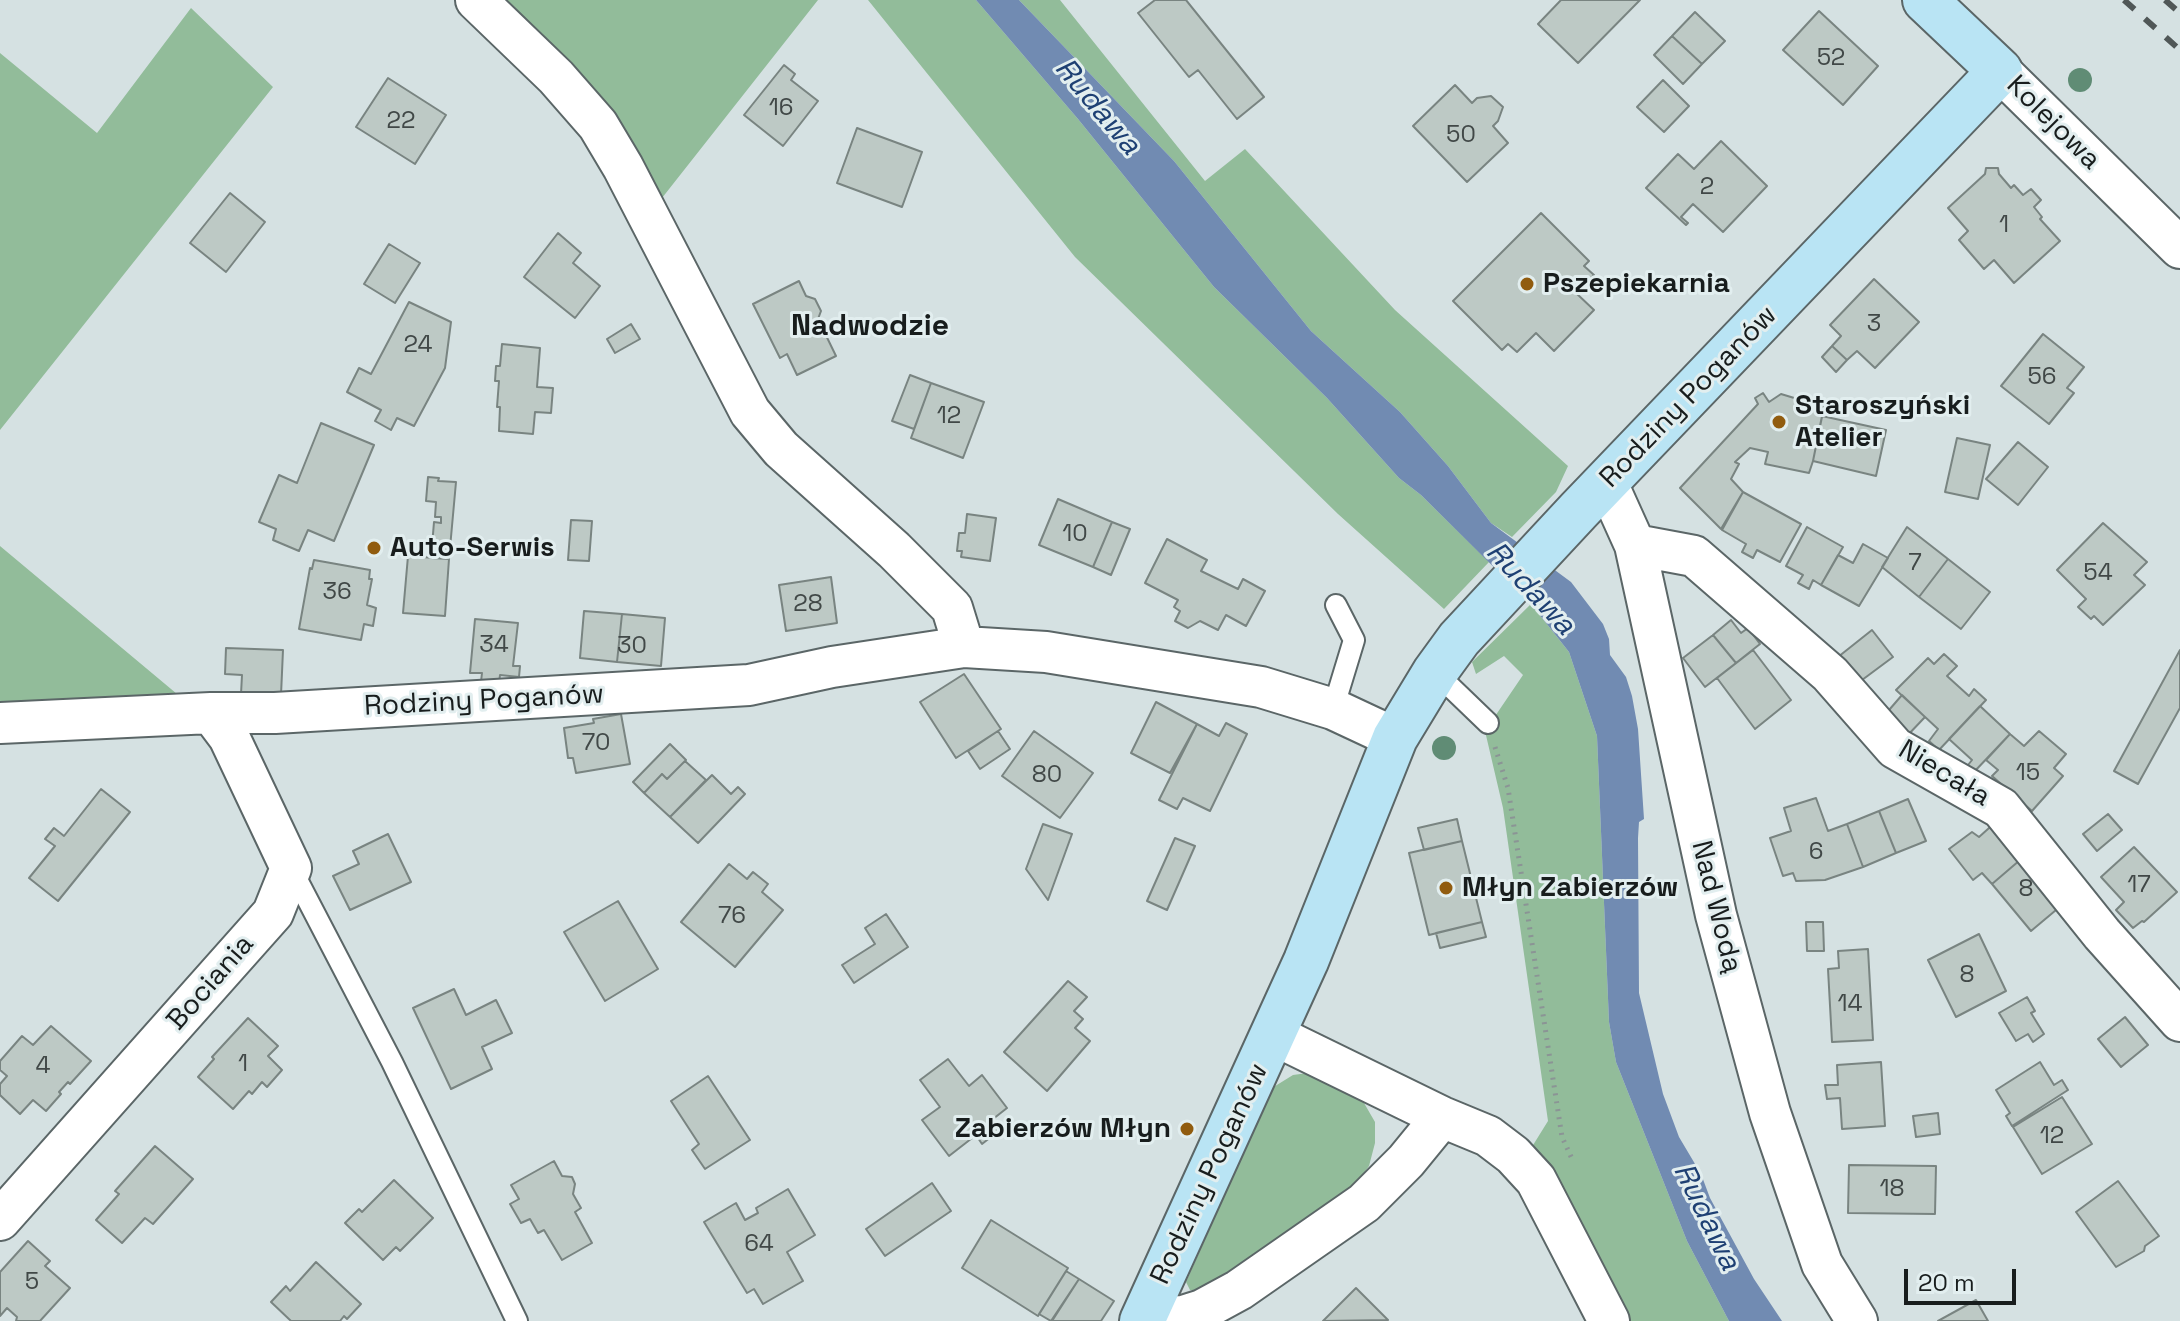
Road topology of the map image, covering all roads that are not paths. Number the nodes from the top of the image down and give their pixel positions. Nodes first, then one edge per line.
1 (476, 0) edge
2 (1925, 0) edge
3 (2000, 71) junction
4 (2180, 248) edge
5 (1593, 497) junction
6 (1635, 545) junction
7 (1336, 605) dead end
8 (964, 647) junction
9 (1447, 656) junction
10 (1333, 709) junction
11 (211, 713) junction
12 (0, 723) edge
13 (1488, 723) road end
14 (1395, 738) junction
15 (291, 868) junction
16 (2180, 1021) edge
17 (1274, 1035) junction
18 (1442, 1117) junction
19 (0, 1220) edge
20 (1144, 1317) edge
21 (517, 1321) edge
22 (1609, 1321) edge
23 (1857, 1321) edge

1 - 8 street
2 - 3 street, Kolejowa
3 - 4 street, Kolejowa
3 - 5 street, Rodziny Poganów
5 - 6 street, Nad Wodą
5 - 9 street, Rodziny Poganów
6 - 16 street, Niecała
6 - 23 street, Nad Wodą
7 - 10 lane
8 - 10 street, Rodziny Poganów
8 - 11 street, Rodziny Poganów
9 - 13 lane
9 - 14 street, Rodziny Poganów
10 - 14 street, Rodziny Poganów
11 - 12 street, Rodziny Poganów
11 - 15 street
14 - 17 street, Rodziny Poganów
15 - 19 street, Bociania
15 - 21 lane
17 - 18 street, Rodziny Poganów
17 - 20 street, Rodziny Poganów
18 - 20 street, Rodziny Poganów
18 - 22 street, Rodziny Poganów

